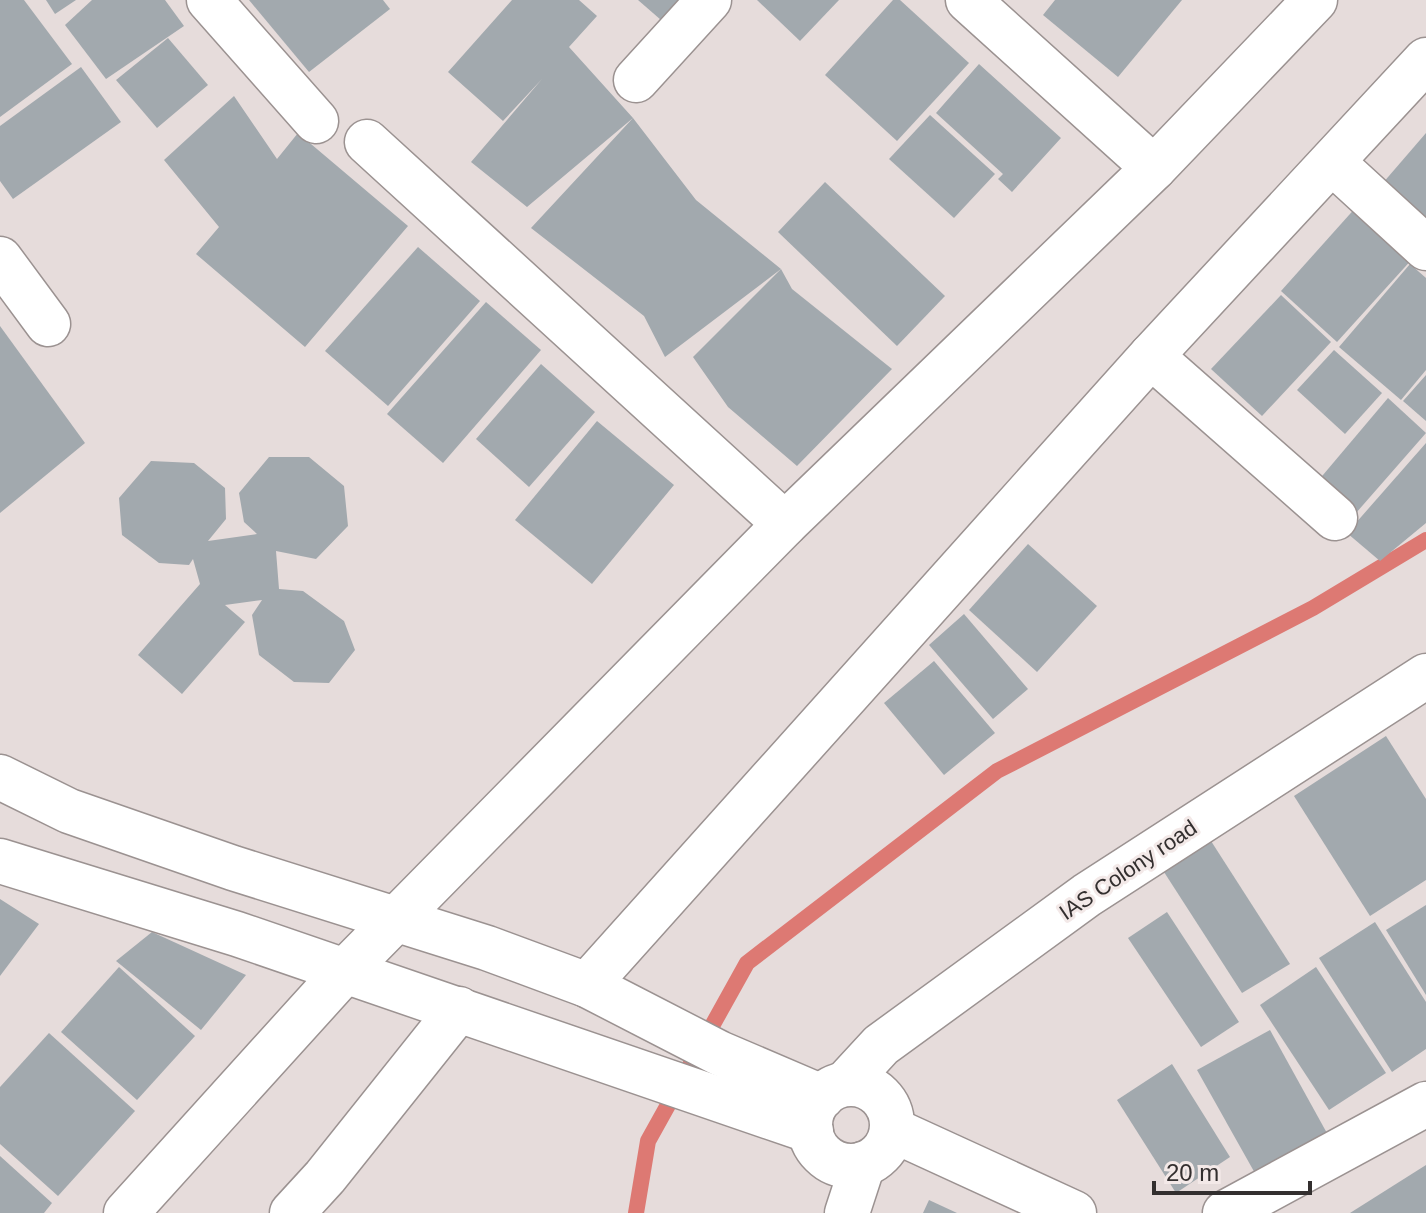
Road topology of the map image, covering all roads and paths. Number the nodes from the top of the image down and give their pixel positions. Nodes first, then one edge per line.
1 (209, 0) edge
2 (709, 0) edge
3 (968, 0) edge
4 (1315, 0) edge
5 (1426, 60) edge
6 (636, 80) dead end
7 (316, 121) dead end
8 (367, 142) dead end
9 (1332, 162) junction
10 (1154, 168) junction
11 (1426, 248) edge
12 (0, 259) edge
13 (48, 324) dead end
14 (1151, 356) junction
15 (1335, 518) dead end
16 (785, 524) junction
17 (1426, 676) edge
18 (0, 777) edge
19 (0, 861) edge
20 (395, 920) junction
21 (345, 971) junction
22 (587, 985) junction
23 (459, 1009) junction
24 (826, 1104) junction
25 (1426, 1104) edge
26 (893, 1130) junction
27 (863, 1164) junction
28 (126, 1213) edge
29 (292, 1213) edge
30 (847, 1213) edge
31 (1074, 1213) edge
32 (1225, 1213) edge

1 - 7 street
2 - 6 street
3 - 10 street
4 - 10 street
5 - 9 street
8 - 16 street
9 - 11 street
9 - 14 street
10 - 16 street
12 - 13 street
14 - 15 street
14 - 22 street
16 - 20 street
17 - 24 street, IAS Colony road
18 - 20 street
19 - 21 street
20 - 21 street
20 - 22 street
21 - 23 street
21 - 28 street
22 - 24 street
23 - 24 street
23 - 29 street
24 - 26 street
24 - 27 street
25 - 32 street
26 - 27 street
26 - 31 street
27 - 30 street

